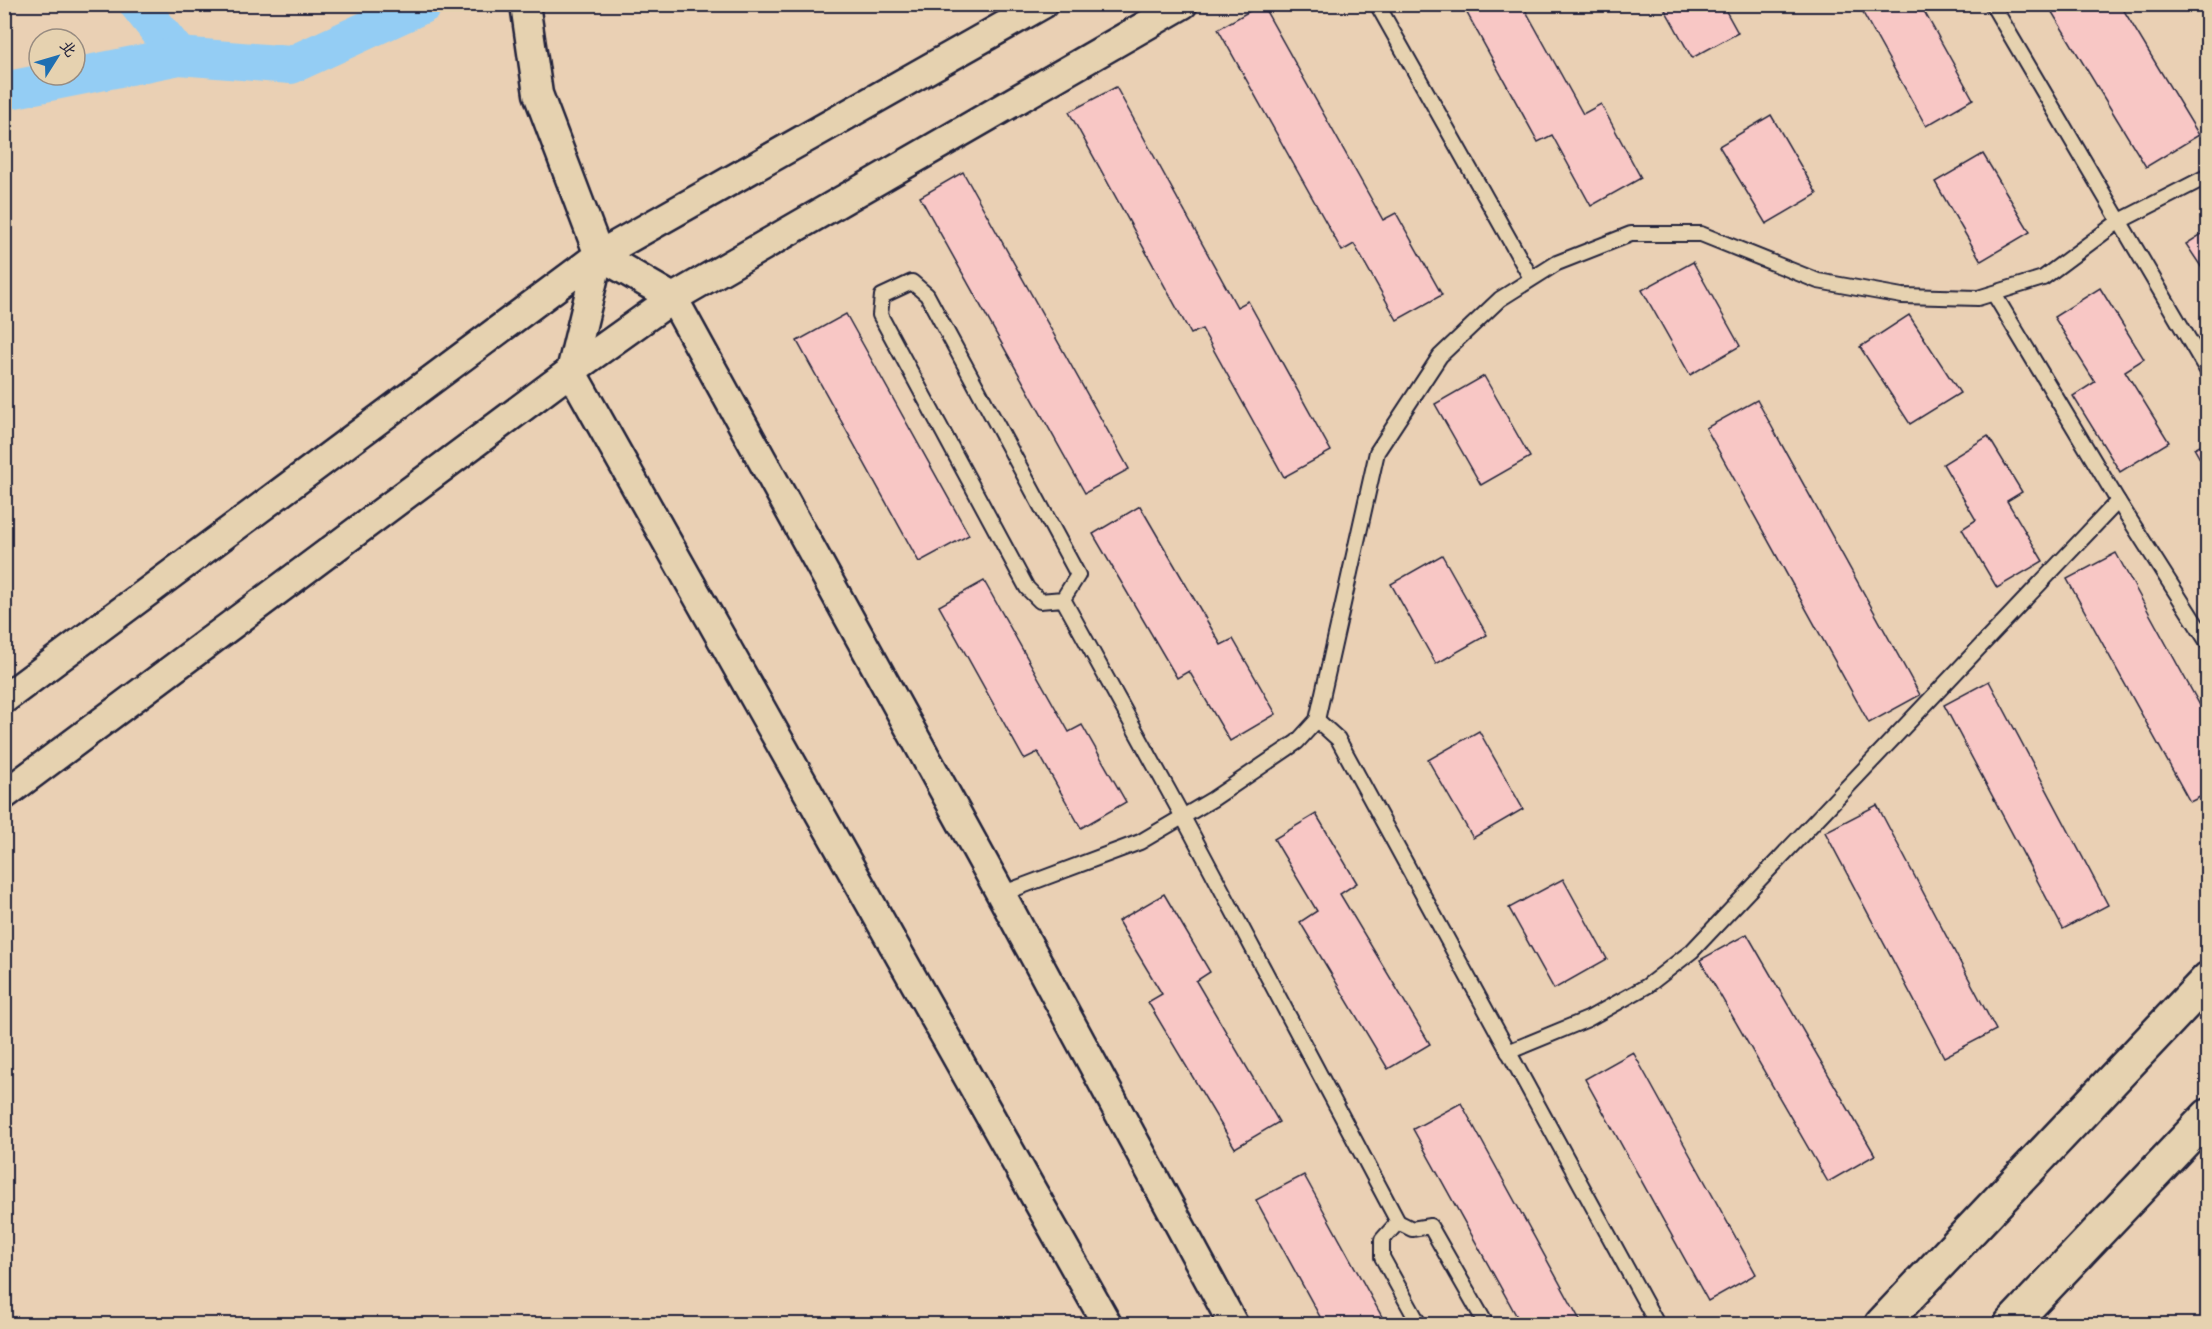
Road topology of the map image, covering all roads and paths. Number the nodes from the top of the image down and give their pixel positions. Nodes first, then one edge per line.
1 (525, 4) edge
2 (1042, 4) edge
3 (1183, 4) edge
4 (1377, 4) edge
5 (1992, 4) edge
6 (2208, 176) edge
7 (2118, 222) junction
8 (599, 255) junction
9 (1531, 279) junction
10 (1994, 294) junction
11 (673, 298) junction
12 (571, 371) junction
13 (2208, 372) edge
14 (2118, 501) junction
15 (1063, 599) junction
16 (2208, 644) edge
17 (4, 699) edge
18 (1317, 720) junction
19 (4, 795) edge
20 (1183, 817) junction
21 (1001, 894) junction
22 (2208, 979) edge
23 (1508, 1052) junction
24 (2208, 1116) edge
25 (1398, 1222) junction
26 (1107, 1324) edge
27 (1233, 1324) edge
28 (1419, 1324) edge
29 (1486, 1324) edge
30 (1657, 1324) edge
31 (1882, 1324) edge
32 (2011, 1324) edge

1 - 8 street
2 - 8 street
3 - 11 street
4 - 9 lane
5 - 7 lane
6 - 7 lane
7 - 10 lane
7 - 13 lane
8 - 11 street
8 - 12 street
8 - 17 street
9 - 10 lane
9 - 18 lane
10 - 14 lane
11 - 12 street
11 - 21 street
12 - 19 street
12 - 26 street
14 - 16 lane
14 - 23 lane
15 - 15 lane
15 - 20 lane
18 - 20 lane
18 - 23 lane
20 - 21 lane
20 - 25 lane
21 - 27 street
22 - 31 street
23 - 30 lane
24 - 32 street
25 - 28 lane
25 - 29 lane

